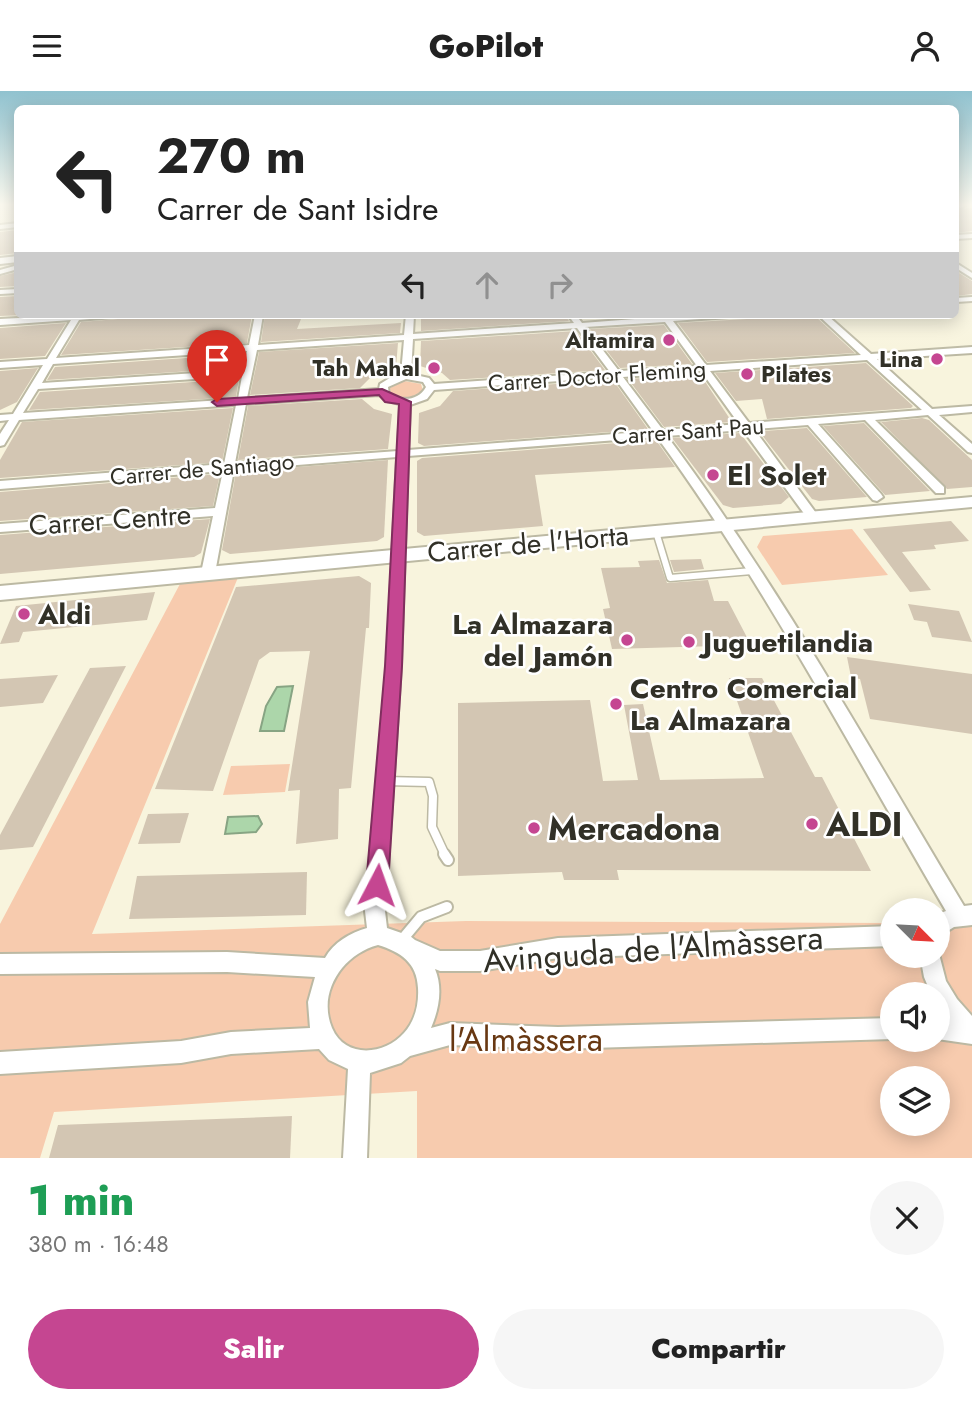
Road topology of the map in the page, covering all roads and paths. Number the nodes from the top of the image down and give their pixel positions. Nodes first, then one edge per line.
1 (38, 319) edge
2 (75, 319) edge
3 (258, 319) edge
4 (406, 319) edge
5 (575, 319) edge
6 (644, 319) edge
7 (666, 319) edge
8 (826, 319) edge
9 (0, 322) edge
10 (580, 325) junction
11 (409, 337) junction
12 (252, 348) junction
13 (972, 350) edge
14 (868, 357) junction
15 (50, 361) junction
16 (0, 365) edge
17 (702, 368) junction
18 (247, 373) junction
19 (406, 376) junction
20 (615, 376) junction
21 (34, 386) junction
22 (431, 387) junction
23 (382, 392) junction
24 (242, 400) junction
25 (405, 402) junction
26 (972, 409) edge
27 (932, 412) junction
28 (16, 417) junction
29 (867, 417) junction
30 (0, 418) edge
31 (811, 422) junction
32 (746, 426) junction
33 (662, 433) junction
34 (0, 443) edge
35 (972, 450) edge
36 (404, 452) junction
37 (229, 467) junction
38 (0, 485) edge
39 (940, 490) dead end
40 (877, 497) dead end
41 (972, 502) edge
42 (219, 512) junction
43 (812, 516) junction
44 (725, 526) junction
45 (0, 528) edge
46 (656, 532) junction
47 (397, 557) junction
48 (752, 572) junction
49 (208, 573) junction
50 (0, 593) edge
51 (385, 781) junction
52 (448, 860) dead end
53 (447, 907) dead end
54 (965, 915) edge
55 (378, 935) junction
56 (880, 936) edge
57 (408, 945) junction
58 (0, 964) edge
59 (328, 968) junction
60 (931, 968) edge
61 (880, 1029) edge
62 (950, 1029) edge
63 (972, 1032) edge
64 (325, 1038) junction
65 (408, 1046) junction
66 (0, 1063) edge
67 (359, 1063) junction
68 (355, 1158) edge

1 - 9 street
2 - 15 street
3 - 12 street
4 - 11 street
5 - 10 street
6 - 10 street
7 - 17 street
8 - 14 street
10 - 11 street
10 - 20 street
11 - 12 street
11 - 19 street
12 - 15 street
12 - 18 street
13 - 14 street, Carrer Doctor Fleming
14 - 17 street, Carrer Doctor Fleming
14 - 27 street
15 - 16 street
15 - 21 street
17 - 20 street, Carrer Doctor Fleming
17 - 32 street
18 - 21 street
18 - 24 street
19 - 22 street
19 - 23 street
20 - 22 street, Carrer Doctor Fleming
20 - 33 street
21 - 28 street
22 - 25 street
23 - 24 street
23 - 25 street
24 - 28 street
24 - 37 street
25 - 36 street
26 - 27 street, Carrer Sant Pau
27 - 29 street, Carrer Sant Pau
27 - 35 street
28 - 30 street
28 - 34 street
29 - 31 street, Carrer Sant Pau
29 - 39 street
31 - 32 street, Carrer Sant Pau
31 - 40 street
32 - 33 street, Carrer Sant Pau
32 - 43 street
33 - 36 street, Carrer Sant Pau
33 - 44 street
36 - 37 street, Carrer de Santiago
36 - 47 street
37 - 38 street, Carrer de Santiago
37 - 42 street
41 - 43 street, Carrer de l'Horta
42 - 45 street, Carrer Centre
42 - 49 street
43 - 44 street, Carrer de l'Horta
44 - 46 street, Carrer de l'Horta
44 - 48 street
46 - 47 street, Carrer de l'Horta
46 - 48 lane
47 - 49 street, Carrer de l'Horta
47 - 51 street
48 - 54 street
49 - 50 street, Carrer de l'Horta
51 - 52 lane
51 - 55 street
53 - 57 lane
55 - 57 street
55 - 59 street
56 - 57 street, Avinguda de l'Almàssera
57 - 65 street
58 - 59 street
59 - 64 street
60 - 63 street
61 - 65 street
62 - 63 street
64 - 66 street
64 - 67 street
65 - 67 street
67 - 68 street

